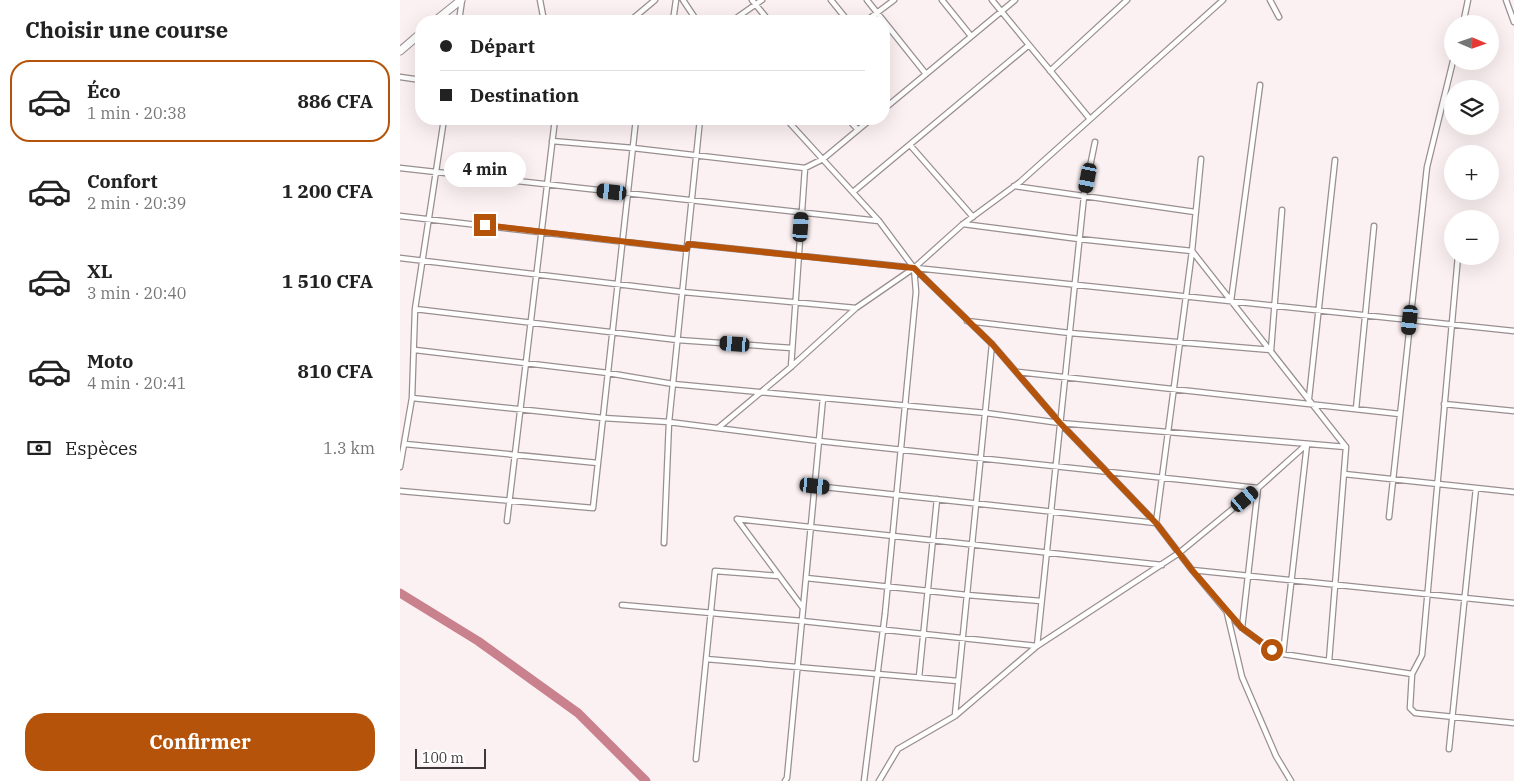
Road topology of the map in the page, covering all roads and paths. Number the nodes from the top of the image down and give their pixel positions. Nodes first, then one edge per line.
1 (461, 0) edge
2 (540, 0) edge
3 (655, 0) edge
4 (676, 0) edge
5 (683, 0) edge
6 (752, 0) edge
7 (762, 0) edge
8 (831, 0) edge
9 (867, 0) edge
10 (894, 0) edge
11 (942, 0) edge
12 (992, 0) edge
13 (1015, 0) edge
14 (1127, 0) edge
15 (1223, 0) edge
16 (1270, 0) edge
17 (1468, 0) edge
18 (1506, 0) edge
19 (756, 5) junction
20 (1002, 11) junction
21 (877, 13) junction
22 (442, 15) edge
23 (460, 15) edge
24 (543, 15) edge
25 (637, 15) edge
26 (674, 15) edge
27 (693, 15) edge
28 (741, 15) edge
29 (764, 15) edge
30 (843, 15) edge
31 (874, 15) edge
32 (1465, 15) edge
33 (1280, 17) dead end
34 (1514, 22) edge
35 (890, 29) edge
36 (971, 36) junction
37 (415, 38) edge
38 (1029, 45) junction
39 (400, 51) edge
40 (1452, 70) edge
41 (1050, 71) junction
42 (926, 74) junction
43 (400, 77) edge
44 (415, 79) edge
45 (1260, 86) dead end
46 (890, 104) edge
47 (1090, 119) junction
48 (443, 125) edge
49 (554, 125) edge
50 (635, 125) edge
51 (699, 125) edge
52 (792, 125) edge
53 (853, 125) edge
54 (864, 125) edge
55 (858, 130) junction
56 (552, 142) junction
57 (1095, 142) dead end
58 (910, 145) junction
59 (633, 148) junction
60 (696, 156) junction
61 (823, 159) junction
62 (1201, 159) dead end
63 (1335, 160) dead end
64 (400, 168) edge
65 (805, 168) junction
66 (436, 172) junction
67 (547, 184) junction
68 (1014, 186) junction
69 (853, 192) junction
70 (628, 193) junction
71 (1084, 196) junction
72 (692, 200) junction
73 (1282, 210) dead end
74 (802, 212) junction
75 (1195, 212) junction
76 (400, 216) edge
77 (973, 217) junction
78 (429, 219) junction
79 (879, 221) junction
80 (963, 224) junction
81 (1374, 226) dead end
82 (541, 232) junction
83 (1079, 240) junction
84 (623, 241) junction
85 (687, 246) junction
86 (1192, 251) junction
87 (799, 256) junction
88 (400, 258) edge
89 (422, 261) junction
90 (1457, 265) edge
91 (914, 268) junction
92 (536, 274) junction
93 (618, 284) junction
94 (1075, 285) junction
95 (683, 292) junction
96 (1184, 296) junction
97 (1231, 301) junction
98 (796, 304) junction
99 (1275, 306) junction
100 (856, 308) junction
101 (415, 309) junction
102 (1319, 311) junction
103 (1365, 316) junction
104 (1410, 320) junction
105 (967, 321) junction
106 (530, 322) junction
107 (1452, 325) junction
108 (1514, 331) edge
109 (613, 332) junction
110 (1070, 333) junction
111 (678, 340) junction
112 (1179, 341) junction
113 (992, 344) junction
114 (792, 348) junction
115 (415, 350) junction
116 (1271, 350) junction
117 (526, 364) junction
118 (791, 367) junction
119 (1018, 372) junction
120 (608, 373) junction
121 (1065, 377) junction
122 (673, 384) junction
123 (1173, 388) junction
124 (762, 392) junction
125 (412, 398) junction
126 (823, 398) junction
127 (1309, 398) junction
128 (1444, 404) junction
129 (1314, 405) junction
130 (905, 406) junction
131 (521, 409) junction
132 (1356, 409) junction
133 (1514, 411) edge
134 (986, 414) junction
135 (1400, 414) junction
136 (603, 418) junction
137 (669, 422) junction
138 (1060, 423) junction
139 (718, 428) junction
140 (1168, 432) junction
141 (819, 441) junction
142 (405, 444) junction
143 (1307, 444) junction
144 (1346, 447) junction
145 (901, 450) junction
146 (515, 456) junction
147 (981, 458) junction
148 (598, 463) junction
149 (1056, 466) junction
150 (400, 467) edge
151 (1108, 472) junction
152 (1344, 474) junction
153 (1162, 478) junction
154 (1395, 480) junction
155 (1437, 484) junction
156 (815, 486) junction
157 (1258, 488) junction
158 (1476, 488) junction
159 (400, 491) edge
160 (1514, 492) edge
161 (896, 494) junction
162 (509, 499) junction
163 (937, 499) junction
164 (977, 503) junction
165 (1051, 511) junction
166 (1390, 517) dead end
167 (507, 521) dead end
168 (1156, 523) junction
169 (811, 527) junction
170 (893, 536) junction
171 (932, 540) junction
172 (664, 544) dead end
173 (972, 544) junction
174 (1047, 552) junction
175 (1180, 554) junction
176 (1162, 565) junction
177 (1192, 570) junction
178 (779, 576) junction
179 (1248, 576) junction
180 (806, 578) junction
181 (1292, 580) junction
182 (1335, 584) junction
183 (888, 587) junction
184 (928, 591) junction
185 (1429, 593) junction
186 (967, 596) junction
187 (1465, 598) junction
188 (1042, 601) junction
189 (1514, 603) edge
190 (622, 605) dead end
191 (803, 608) junction
192 (1227, 612) junction
193 (711, 613) junction
194 (802, 621) junction
195 (1242, 628) junction
196 (883, 630) junction
197 (923, 634) junction
198 (963, 638) junction
199 (1036, 646) junction
200 (1283, 654) junction
201 (706, 659) junction
202 (1329, 661) junction
203 (798, 667) junction
204 (877, 674) junction
205 (1412, 674) junction
206 (919, 678) junction
207 (958, 681) junction
208 (955, 716) junction
209 (1452, 717) junction
210 (1514, 723) edge
211 (1449, 749) dead end
212 (696, 759) dead end
213 (785, 781) edge
214 (864, 781) edge
215 (879, 781) edge
216 (1291, 781) edge

1 - 22 street
1 - 23 street
2 - 24 street
3 - 25 street
4 - 26 street
5 - 27 street
6 - 19 street
7 - 19 street
8 - 30 street
9 - 21 street
10 - 21 street
11 - 36 street
12 - 20 street
13 - 20 street
14 - 41 street
15 - 47 street
16 - 33 street
17 - 32 street
18 - 34 street
19 - 28 street
19 - 29 street
20 - 36 street
20 - 38 street
21 - 31 street
35 - 42 street
36 - 42 street
37 - 39 street
38 - 41 street
38 - 58 street
40 - 104 street
41 - 47 street
42 - 46 street
43 - 44 street
45 - 97 street
47 - 68 street
48 - 66 street
49 - 56 street
50 - 59 street
51 - 60 street
52 - 61 street
53 - 55 street
54 - 55 street
55 - 61 street
56 - 59 street
56 - 67 street
57 - 71 street
58 - 69 street
58 - 77 street
59 - 60 street
59 - 70 street
60 - 65 street
60 - 72 street
61 - 65 street
61 - 69 street
62 - 75 street
63 - 102 street
64 - 66 street
65 - 74 street
66 - 67 street
66 - 78 street
67 - 70 street
67 - 82 street
68 - 71 street
68 - 77 street
69 - 79 street
70 - 72 street
70 - 84 street
71 - 75 street
71 - 83 street
72 - 74 street
72 - 85 street
73 - 99 street
74 - 79 street
74 - 87 street
75 - 86 street
76 - 78 street
77 - 80 street
78 - 82 street
78 - 89 street
79 - 91 street
80 - 83 street
80 - 91 street
81 - 103 street
82 - 84 street
82 - 92 street
83 - 86 street
83 - 94 street
84 - 85 street
84 - 93 street
85 - 87 street
85 - 95 street
86 - 96 street
86 - 97 street
87 - 91 street
87 - 98 street
88 - 89 street
89 - 92 street
89 - 101 street
90 - 107 street
91 - 94 street
91 - 100 street
91 - 105 street
91 - 130 street
92 - 93 street
92 - 106 street
93 - 95 street
93 - 109 street
94 - 96 street
94 - 110 street
95 - 98 street
95 - 111 street
96 - 97 street
96 - 112 street
97 - 99 street
97 - 116 street
98 - 100 street
98 - 114 street
99 - 102 street
99 - 116 street
100 - 118 street
101 - 106 street
101 - 115 street
102 - 103 street
102 - 127 street
103 - 104 street
103 - 132 street
104 - 107 street
104 - 135 street
105 - 110 street
105 - 113 street
106 - 109 street
106 - 117 street
107 - 108 street
107 - 128 street
109 - 111 street
109 - 120 street
110 - 112 street
110 - 121 street
111 - 114 street
111 - 122 street
112 - 116 street
112 - 123 street
113 - 119 street
113 - 134 street
114 - 118 street
115 - 117 street
115 - 125 street
116 - 127 street
117 - 120 street
117 - 131 street
118 - 124 street
119 - 121 street
119 - 138 street
120 - 122 street
120 - 136 street
121 - 123 street
121 - 138 street
122 - 124 street
122 - 137 street
123 - 129 street
123 - 140 street
124 - 126 street
124 - 139 street
125 - 131 street
125 - 142 street
126 - 130 street
126 - 141 street
127 - 129 street
128 - 133 street
128 - 155 street
129 - 132 street
129 - 144 street
130 - 134 street
130 - 145 street
131 - 136 street
131 - 146 street
132 - 135 street
134 - 138 street
134 - 147 street
135 - 154 street
136 - 137 street
136 - 148 street
137 - 139 street
137 - 172 street
138 - 140 street
138 - 149 street
138 - 151 street
139 - 141 street
140 - 143 street
140 - 153 street
141 - 145 street
141 - 156 street
142 - 146 street
142 - 150 street
143 - 144 street
143 - 157 street
143 - 181 street
144 - 152 street
145 - 147 street
145 - 161 street
146 - 148 street
146 - 162 street
147 - 149 street
147 - 164 street
148 - 162 street
149 - 151 street
149 - 165 street
151 - 153 street
151 - 168 street
152 - 154 street
152 - 182 street
153 - 157 street
153 - 168 street
154 - 155 street
154 - 166 street
155 - 158 street
155 - 185 street
156 - 161 street
156 - 169 street
157 - 175 street
157 - 179 street
158 - 160 street
158 - 187 street
159 - 162 street
161 - 163 street
161 - 170 street
162 - 167 street
163 - 164 street
163 - 171 street
164 - 165 street
164 - 173 street
165 - 168 street
165 - 174 street
168 - 175 street
169 - 170 street
169 - 178 street
169 - 180 street
170 - 171 street
170 - 183 street
171 - 173 street
171 - 184 street
173 - 174 street
173 - 186 street
174 - 176 street
174 - 188 street
175 - 176 street
175 - 177 street
176 - 199 street
177 - 179 street
177 - 192 street
178 - 191 street
178 - 193 street
179 - 181 street
179 - 195 street
180 - 183 street
180 - 191 street
181 - 182 street
181 - 200 street
182 - 185 street
182 - 202 street
183 - 184 street
183 - 196 street
184 - 186 street
184 - 197 street
185 - 187 street
185 - 205 street
186 - 188 street
186 - 198 street
187 - 189 street
187 - 209 street
188 - 199 street
190 - 193 street
191 - 194 street
192 - 195 street
192 - 216 street
193 - 194 street
193 - 201 street
194 - 196 street
194 - 203 street
195 - 200 street
196 - 197 street
196 - 204 street
197 - 198 street
197 - 206 street
198 - 199 street
198 - 207 street
199 - 208 street
200 - 202 street
201 - 203 street
201 - 212 street
202 - 205 street
203 - 204 street
203 - 213 street
204 - 206 street
204 - 214 street
205 - 209 street
206 - 207 street
207 - 208 street
208 - 215 street
209 - 210 street
209 - 211 street

